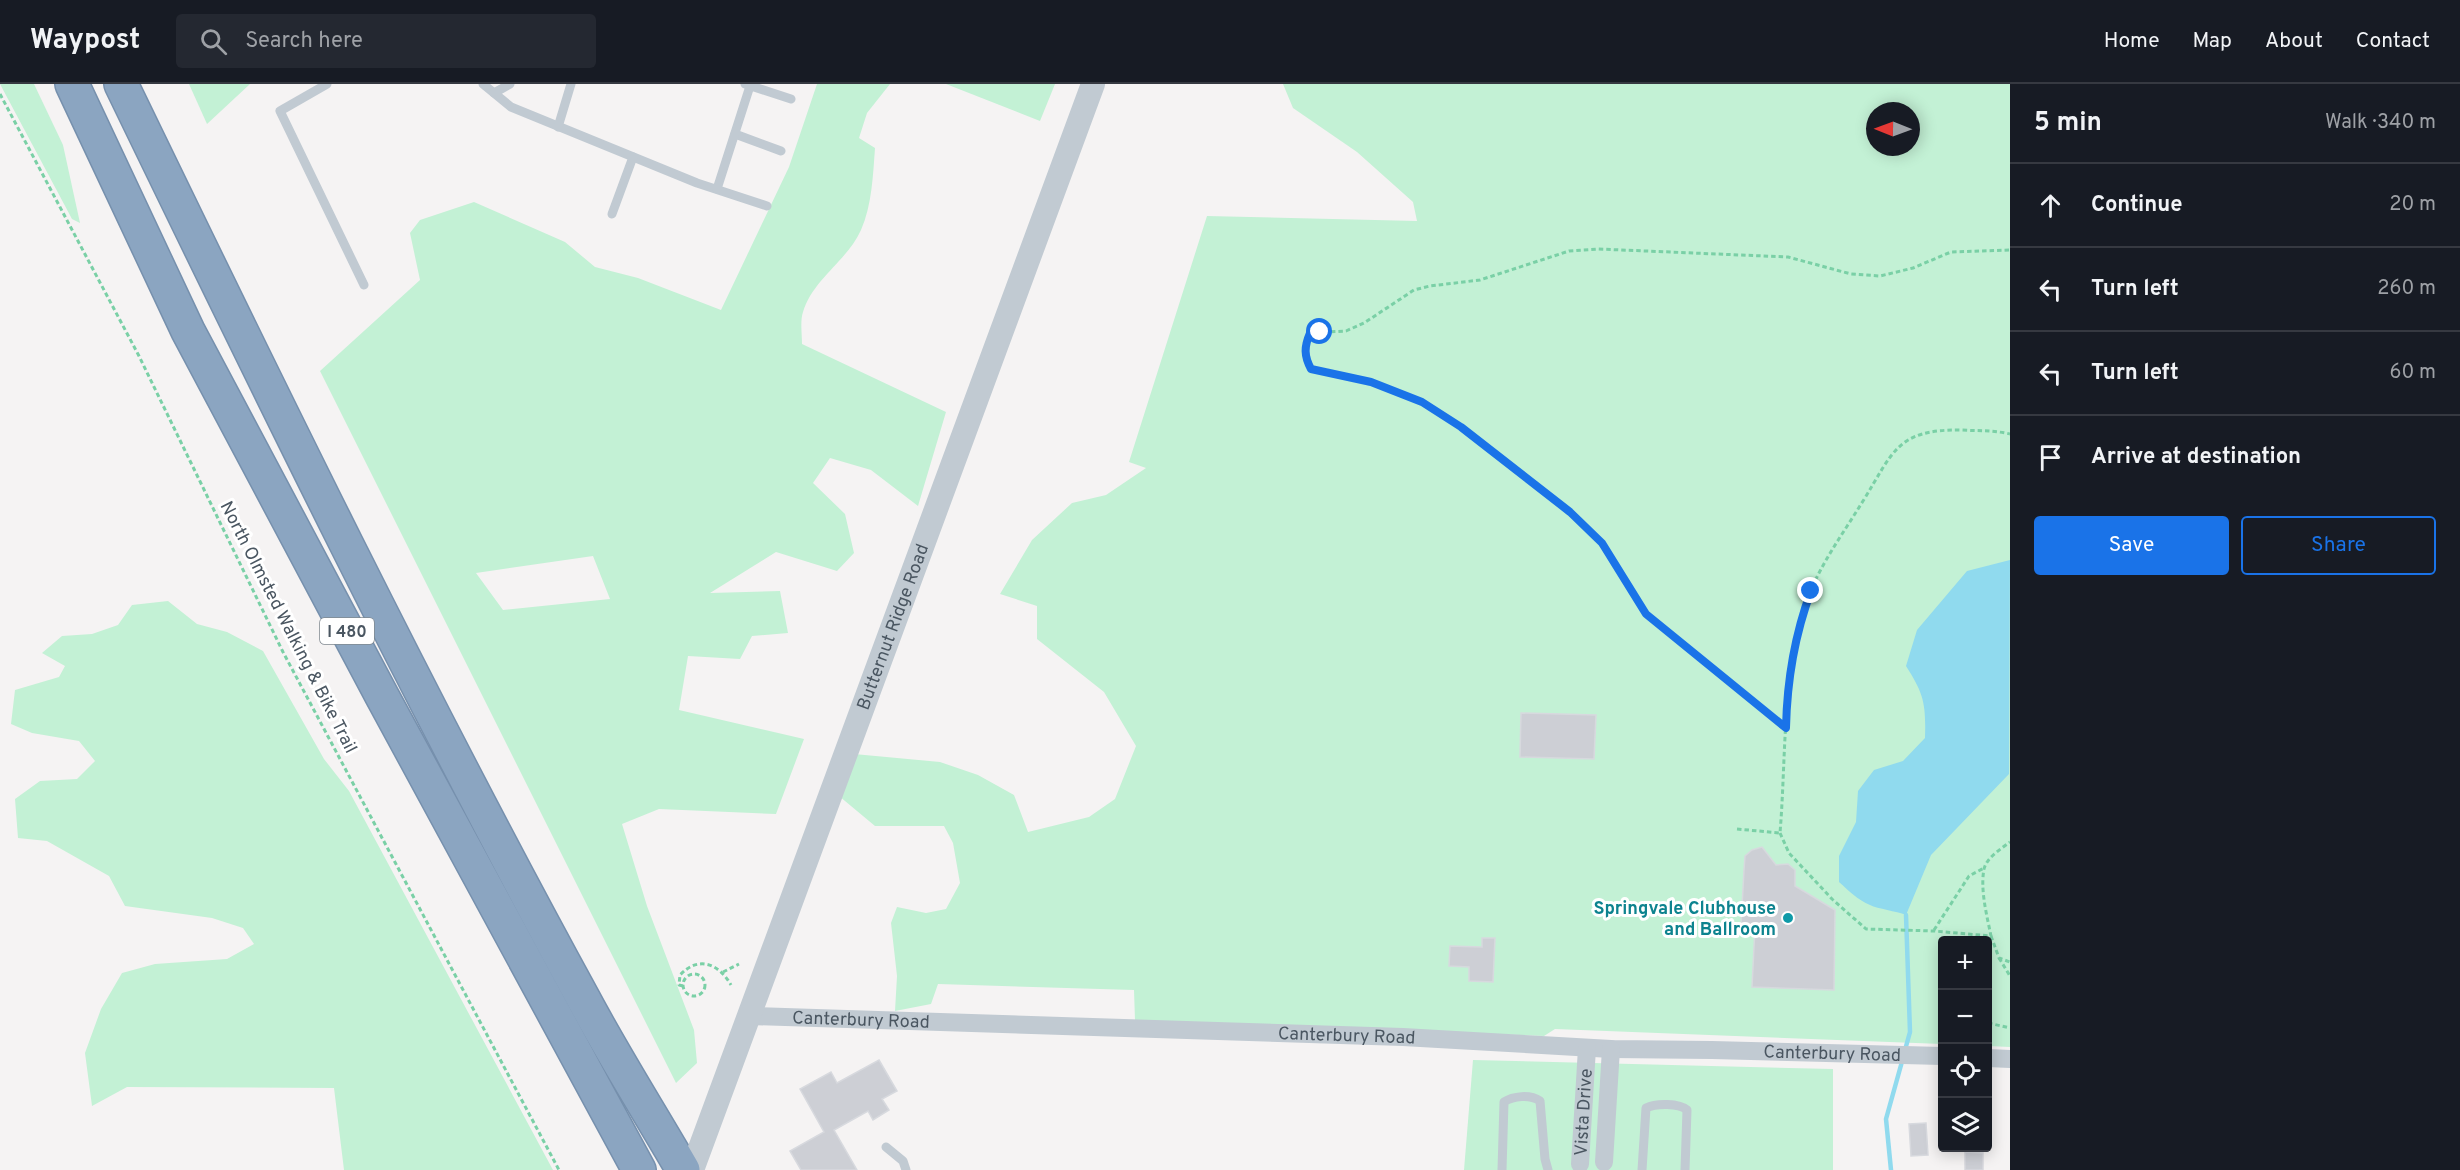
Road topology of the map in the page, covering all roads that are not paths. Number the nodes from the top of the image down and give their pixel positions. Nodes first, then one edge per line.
1 (72, 84) edge
2 (327, 84) edge
3 (483, 84) edge
4 (510, 84) edge
5 (571, 84) edge
6 (1093, 84) edge
7 (748, 85) edge
8 (124, 88) edge
9 (494, 93) junction
10 (791, 99) dead end
11 (558, 127) junction
12 (735, 134) junction
13 (781, 151) dead end
14 (633, 157) junction
15 (717, 189) junction
16 (767, 206) dead end
17 (612, 214) dead end
18 (364, 285) dead end
19 (751, 1016) junction
20 (1587, 1048) junction
21 (1611, 1049) junction
22 (1936, 1056) edge
23 (1992, 1058) edge
24 (2010, 1059) edge
25 (886, 1147) dead end
26 (1611, 1166) edge
27 (1576, 1167) edge
28 (639, 1170) edge
29 (683, 1170) edge
30 (692, 1170) edge
31 (906, 1170) edge
32 (1502, 1170) edge
33 (1548, 1170) edge
34 (1642, 1170) edge
35 (1685, 1170) edge

1 - 28 highway, I 480
2 - 18 lane
3 - 9 lane
4 - 9 lane
5 - 11 lane
6 - 19 street, Butternut Ridge Road
7 - 10 lane
7 - 12 lane
8 - 29 highway, I 480
9 - 11 lane
11 - 14 lane
12 - 13 lane
12 - 15 lane
14 - 15 lane
14 - 17 lane
15 - 16 lane
19 - 20 street, Canterbury Road
19 - 30 street, Butternut Ridge Road
20 - 21 street, Canterbury Road
20 - 27 street, Vista Drive
21 - 22 street, Canterbury Road
21 - 26 street
23 - 24 street
25 - 31 lane
26 - 27 street
32 - 33 lane
34 - 35 lane

